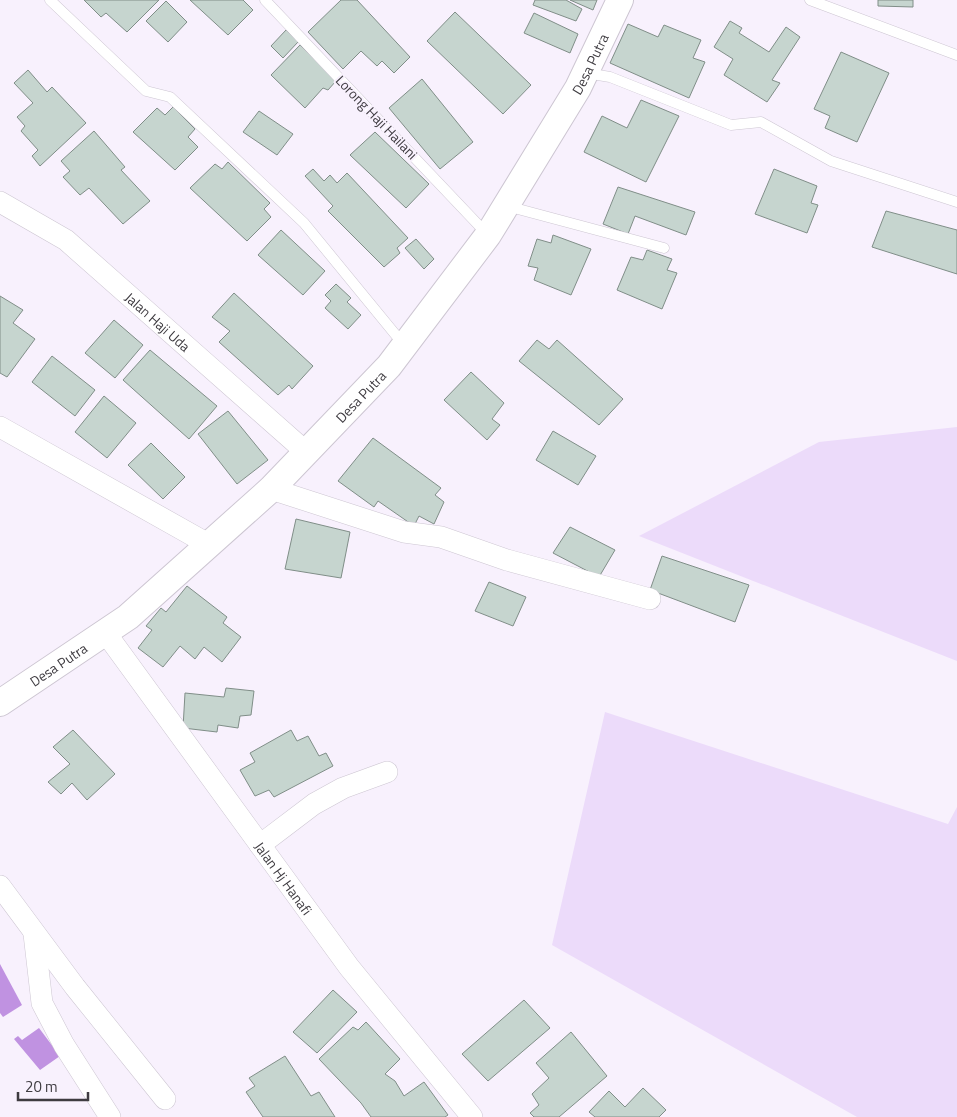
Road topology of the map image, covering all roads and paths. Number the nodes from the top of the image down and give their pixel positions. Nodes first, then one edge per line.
1 (50, 0) edge
2 (265, 0) edge
3 (620, 0) edge
4 (810, 0) edge
5 (957, 55) edge
6 (585, 73) junction
7 (0, 202) edge
8 (957, 202) edge
9 (506, 205) junction
10 (488, 235) junction
11 (664, 248) dead end
12 (404, 346) junction
13 (0, 427) edge
14 (306, 452) junction
15 (270, 489) junction
16 (208, 544) junction
17 (650, 599) dead end
18 (105, 632) junction
19 (0, 703) edge
20 (387, 772) dead end
21 (260, 845) junction
22 (0, 886) edge
23 (34, 934) junction
24 (165, 1099) dead end
25 (110, 1117) edge
26 (472, 1117) edge

1 - 12 lane
2 - 10 lane, Lorong Haji Hailani
3 - 6 street, Desa Putra
4 - 5 lane
6 - 8 lane
6 - 9 street, Desa Putra
7 - 14 street, Jalan Haji Uda
9 - 10 street, Desa Putra
9 - 11 lane
10 - 12 street, Desa Putra
12 - 14 street, Desa Putra
13 - 16 street
14 - 15 street, Desa Putra
15 - 16 street, Desa Putra
15 - 17 street
16 - 18 street, Desa Putra
18 - 19 street, Desa Putra
18 - 21 street, Jalan Hj Hanafi
20 - 21 street
21 - 26 street, Jalan Hj Hanafi
22 - 23 street
23 - 24 street
23 - 25 street

